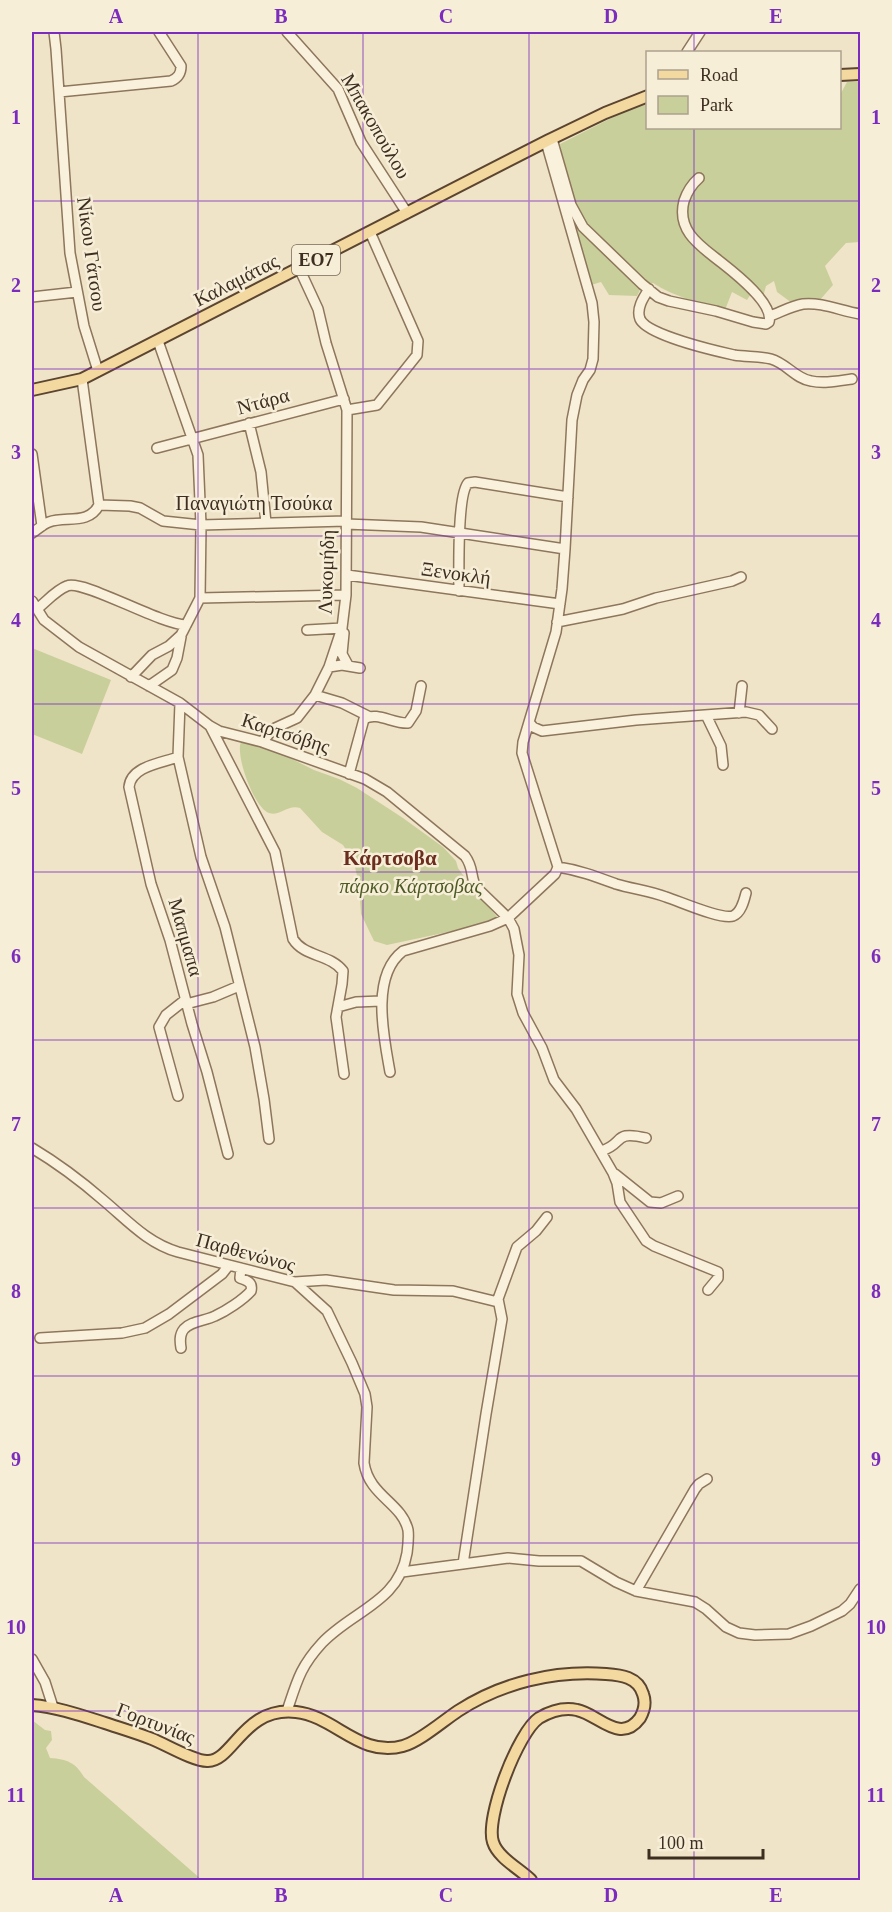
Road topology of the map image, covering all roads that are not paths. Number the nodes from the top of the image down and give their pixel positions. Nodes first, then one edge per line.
1 (54, 32) edge
2 (159, 32) edge
3 (287, 32) edge
4 (700, 32) edge
5 (688, 51) edge
6 (861, 74) edge
7 (841, 75) edge
8 (59, 92) junction
9 (646, 97) edge
10 (549, 140) junction
11 (699, 178) dead end
12 (407, 213) junction
13 (370, 232) junction
14 (299, 268) junction
15 (649, 289) junction
16 (77, 292) junction
17 (32, 297) edge
18 (861, 314) edge
19 (770, 316) junction
20 (158, 340) junction
21 (98, 371) junction
22 (82, 379) junction
23 (852, 379) dead end
24 (32, 390) edge
25 (344, 399) junction
26 (347, 410) junction
27 (249, 423) junction
28 (192, 439) junction
29 (157, 448) dead end
30 (32, 453) edge
31 (32, 465) edge
32 (568, 497) junction
33 (99, 505) junction
34 (266, 523) junction
35 (346, 523) junction
36 (201, 525) junction
37 (42, 526) junction
38 (32, 533) edge
39 (459, 534) junction
40 (565, 549) junction
41 (347, 575) junction
42 (741, 577) dead end
43 (459, 591) junction
44 (346, 595) junction
45 (200, 598) junction
46 (560, 604) junction
47 (33, 606) edge
48 (557, 622) junction
49 (186, 624) junction
50 (342, 628) junction
51 (307, 630) dead end
52 (182, 635) junction
53 (348, 665) junction
54 (329, 667) junction
55 (360, 668) dead end
56 (131, 677) junction
57 (148, 686) junction
58 (421, 686) dead end
59 (742, 686) dead end
60 (315, 695) junction
61 (180, 703) junction
62 (739, 713) junction
63 (368, 716) junction
64 (706, 716) junction
65 (529, 722) junction
66 (210, 726) junction
67 (772, 729) dead end
68 (262, 742) junction
69 (178, 757) junction
70 (723, 765) dead end
71 (349, 774) junction
72 (558, 867) junction
73 (746, 893) dead end
74 (508, 918) junction
75 (239, 986) junction
76 (381, 1001) junction
77 (186, 1002) junction
78 (338, 1007) junction
79 (390, 1072) dead end
80 (344, 1074) dead end
81 (178, 1096) dead end
82 (646, 1138) dead end
83 (269, 1139) dead end
84 (32, 1148) edge
85 (601, 1151) junction
86 (228, 1155) dead end
87 (613, 1173) junction
88 (678, 1196) dead end
89 (547, 1217) dead end
90 (229, 1265) junction
91 (241, 1268) junction
92 (295, 1282) junction
93 (708, 1290) dead end
94 (498, 1302) junction
95 (40, 1338) dead end
96 (181, 1348) dead end
97 (707, 1479) dead end
98 (463, 1564) junction
99 (402, 1572) junction
100 (861, 1589) edge
101 (636, 1591) junction
102 (32, 1659) edge
103 (32, 1705) edge
104 (53, 1707) junction
105 (287, 1712) junction
106 (531, 1881) edge

1 - 8 street, Νίκου Γάτσου
2 - 8 street
3 - 12 street, Μπακοπούλου
4 - 5 street
6 - 7 main road
8 - 16 street, Νίκου Γάτσου
9 - 10 main road, ΕΟ7
10 - 12 main road, Καλαμάτας / ΕΟ7
10 - 15 street
10 - 32 street
11 - 19 street
12 - 13 main road, Καλαμάτας / ΕΟ7
13 - 14 main road, Καλαμάτας / ΕΟ7
13 - 26 street
14 - 20 main road, Καλαμάτας / ΕΟ7
14 - 25 street, Λυκομήδη
15 - 19 street
15 - 23 street
16 - 17 street
16 - 21 street, Νίκου Γάτσου
18 - 19 street
20 - 21 main road, Καλαμάτας / ΕΟ7
20 - 28 street
21 - 22 main road, Καλαμάτας / ΕΟ7
22 - 24 main road, Καλαμάτας / ΕΟ7
22 - 33 street
25 - 26 street, Λυκομήδη
25 - 27 street, Ντάρα
26 - 35 street, Λυκομήδη
27 - 28 street, Ντάρα
27 - 34 street
28 - 29 street, Ντάρα
28 - 36 street
30 - 31 street
31 - 37 street
32 - 39 street
32 - 40 street
33 - 36 street, Παναγιώτη Τσούκα
33 - 37 street, Παναγιώτη Τσούκα
34 - 35 street, Παναγιώτη Τσούκα
34 - 36 street, Παναγιώτη Τσούκα
35 - 39 street, Παναγιώτη Τσούκα
35 - 41 street, Λυκομήδη
36 - 45 street
37 - 38 street, Παναγιώτη Τσούκα
39 - 40 street, Παναγιώτη Τσούκα
39 - 43 street
40 - 46 street
41 - 43 street, Ξενοκλή
41 - 44 street, Λυκομήδη
42 - 48 street
43 - 46 street, Ξενοκλή
44 - 45 street
44 - 50 street, Λυκομήδη
45 - 49 street
46 - 48 street
47 - 49 street
47 - 56 street, Καρτσόβης
48 - 65 street
49 - 52 street
50 - 51 street, Λυκομήδη
50 - 53 street
50 - 54 street
52 - 56 street
52 - 57 street
53 - 54 street
53 - 55 street
54 - 60 street
56 - 57 street, Καρτσόβης
57 - 61 street, Καρτσόβης
58 - 63 street
59 - 62 street
60 - 63 street
60 - 68 street
61 - 66 street, Καρτσόβης
61 - 69 street
62 - 64 street
62 - 67 street
63 - 71 street
64 - 65 street
64 - 70 street
65 - 72 street
66 - 68 street, Καρτσόβης
66 - 78 street
68 - 71 street, Καρτσόβης
69 - 75 street
69 - 77 street, Μαπμαπα
71 - 74 street, Καρτσόβης
72 - 73 street
72 - 74 street
74 - 76 street
74 - 85 street
75 - 77 street
75 - 83 street
76 - 78 street
76 - 79 street
77 - 81 street
77 - 86 street, Μαπμαπα
78 - 80 street
82 - 85 street
84 - 90 street, Παρθενώνος
85 - 87 street
87 - 88 street
87 - 93 street
89 - 94 street
90 - 91 street, Παρθενώνος
90 - 95 street
91 - 92 street, Παρθενώνος
91 - 96 street
92 - 94 street
92 - 99 street, Παρθενώνος
94 - 98 street
97 - 101 street
98 - 99 street
98 - 101 street
99 - 105 street, Παρθενώνος
100 - 101 street
102 - 104 street
103 - 104 main road, Γορτυνίας
104 - 105 main road, Γορτυνίας
105 - 106 main road

